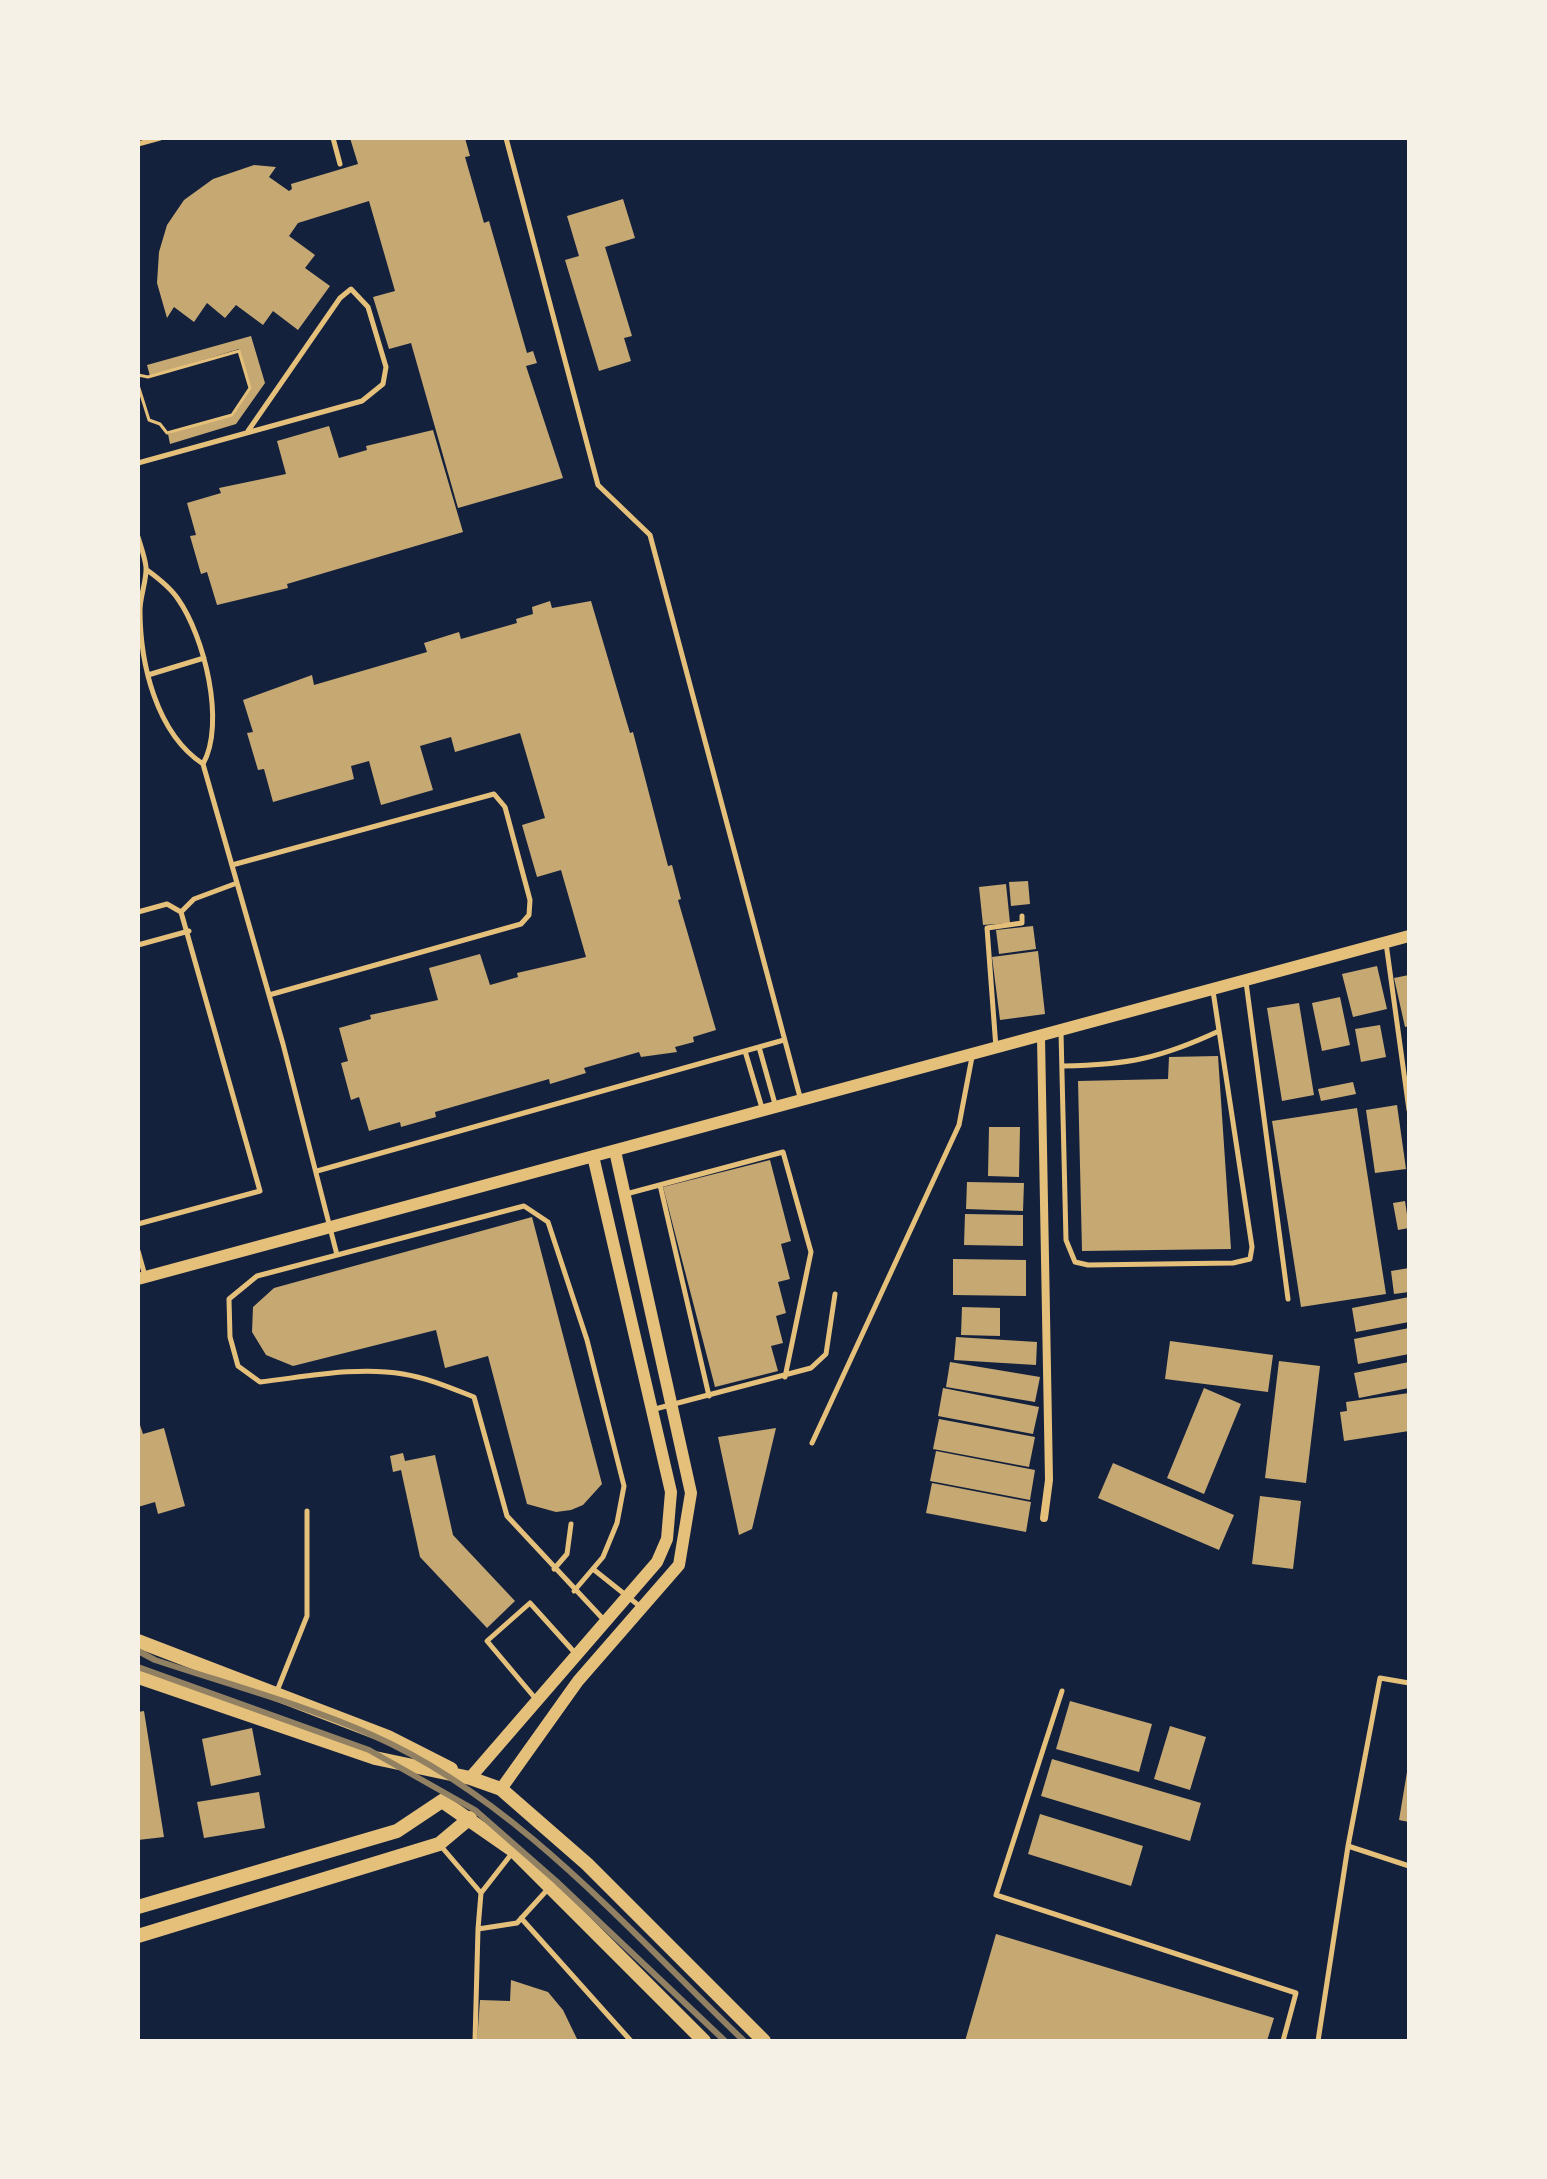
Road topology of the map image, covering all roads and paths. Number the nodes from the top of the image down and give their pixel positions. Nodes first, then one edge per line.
1 (160, 138) edge
2 (333, 138) edge
3 (506, 138) edge
4 (138, 144) edge
5 (340, 164) dead end
6 (138, 374) edge
7 (138, 385) edge
8 (144, 405) junction
9 (138, 406) edge
10 (248, 431) junction
11 (138, 463) edge
12 (138, 537) edge
13 (147, 570) junction
14 (204, 658) junction
15 (148, 675) junction
16 (203, 764) junction
17 (232, 865) junction
18 (237, 883) junction
19 (138, 912) edge
20 (181, 912) junction
21 (1022, 916) dead end
22 (189, 931) junction
23 (1409, 936) edge
24 (1386, 942) junction
25 (138, 945) edge
26 (1246, 981) junction
27 (1213, 990) junction
28 (269, 995) junction
29 (1061, 1031) junction
30 (1219, 1031) junction
31 (1041, 1037) junction
32 (784, 1040) junction
33 (759, 1047) junction
34 (996, 1049) junction
35 (745, 1051) junction
36 (972, 1056) junction
37 (1063, 1066) junction
38 (802, 1102) junction
39 (777, 1109) junction
40 (1409, 1110) edge
41 (763, 1113) junction
42 (615, 1151) junction
43 (593, 1156) junction
44 (317, 1171) junction
45 (660, 1185) junction
46 (626, 1194) junction
47 (138, 1224) edge
48 (328, 1226) junction
49 (138, 1251) edge
50 (337, 1255) junction
51 (142, 1278) edge
52 (835, 1294) dead end
53 (1288, 1299) dead end
54 (785, 1377) junction
55 (709, 1396) junction
56 (672, 1405) junction
57 (652, 1410) junction
58 (812, 1443) dead end
59 (307, 1511) dead end
60 (1044, 1518) dead end
61 (571, 1524) dead end
62 (554, 1569) junction
63 (593, 1569) junction
64 (574, 1591) junction
65 (626, 1596) junction
66 (642, 1608) junction
67 (604, 1620) junction
68 (138, 1641) edge
69 (575, 1653) junction
70 (138, 1677) edge
71 (1409, 1683) edge
72 (1062, 1691) dead end
73 (275, 1696) junction
74 (536, 1699) junction
75 (470, 1778) junction
76 (501, 1789) junction
77 (470, 1818) junction
78 (439, 1844) junction
79 (1348, 1846) junction
80 (514, 1851) junction
81 (1409, 1866) edge
82 (551, 1886) junction
83 (481, 1893) junction
84 (138, 1907) edge
85 (521, 1918) junction
86 (478, 1929) junction
87 (138, 1936) edge
88 (698, 2039) edge
89 (475, 2041) edge
90 (631, 2041) edge
91 (764, 2041) edge
92 (1283, 2041) edge
93 (1318, 2041) edge

1 - 4 lane
2 - 5 lane
3 - 32 lane
6 - 8 path
7 - 8 path
8 - 9 path
10 - 10 lane
10 - 11 lane
12 - 13 lane
13 - 14 lane
13 - 15 lane
14 - 15 lane
14 - 16 lane
15 - 16 lane
16 - 17 lane
17 - 18 lane
17 - 28 lane
18 - 20 lane
18 - 28 lane
19 - 20 lane
20 - 22 lane
21 - 34 lane
22 - 25 lane
22 - 47 lane
23 - 24 street
24 - 26 street
24 - 40 lane
26 - 27 street
26 - 53 lane
27 - 29 street
27 - 30 lane
28 - 44 lane
29 - 31 street
29 - 37 lane
30 - 37 lane
30 - 37 lane
31 - 34 street
31 - 60 street
32 - 33 lane
32 - 38 lane
33 - 35 lane
33 - 39 lane
34 - 36 street
35 - 41 lane
35 - 44 lane
36 - 38 street
36 - 58 lane
38 - 39 street
39 - 41 street
41 - 42 street
42 - 43 street
42 - 46 street
43 - 48 street
43 - 57 street
44 - 48 lane
45 - 46 lane
45 - 54 lane
45 - 55 lane
46 - 56 street
48 - 50 lane
48 - 51 street
49 - 51 lane
50 - 62 lane
50 - 63 lane
52 - 54 lane
54 - 55 lane
55 - 56 lane
56 - 57 lane
56 - 66 street
57 - 65 street
59 - 73 lane
61 - 62 lane
62 - 64 lane
63 - 64 lane
63 - 65 lane
64 - 67 lane
65 - 66 lane
65 - 67 street
66 - 76 street
67 - 69 street
68 - 73 main road
69 - 74 street
69 - 74 lane
70 - 75 main road
71 - 79 lane
72 - 92 lane
73 - 75 main road
74 - 75 street
75 - 76 main road
76 - 91 main road
77 - 78 main road
77 - 80 main road
77 - 84 main road
78 - 83 lane
78 - 87 main road
79 - 81 lane
79 - 93 lane
80 - 82 main road
80 - 83 lane
82 - 85 lane
82 - 88 main road
83 - 86 lane
85 - 86 lane
85 - 90 lane
86 - 89 lane

